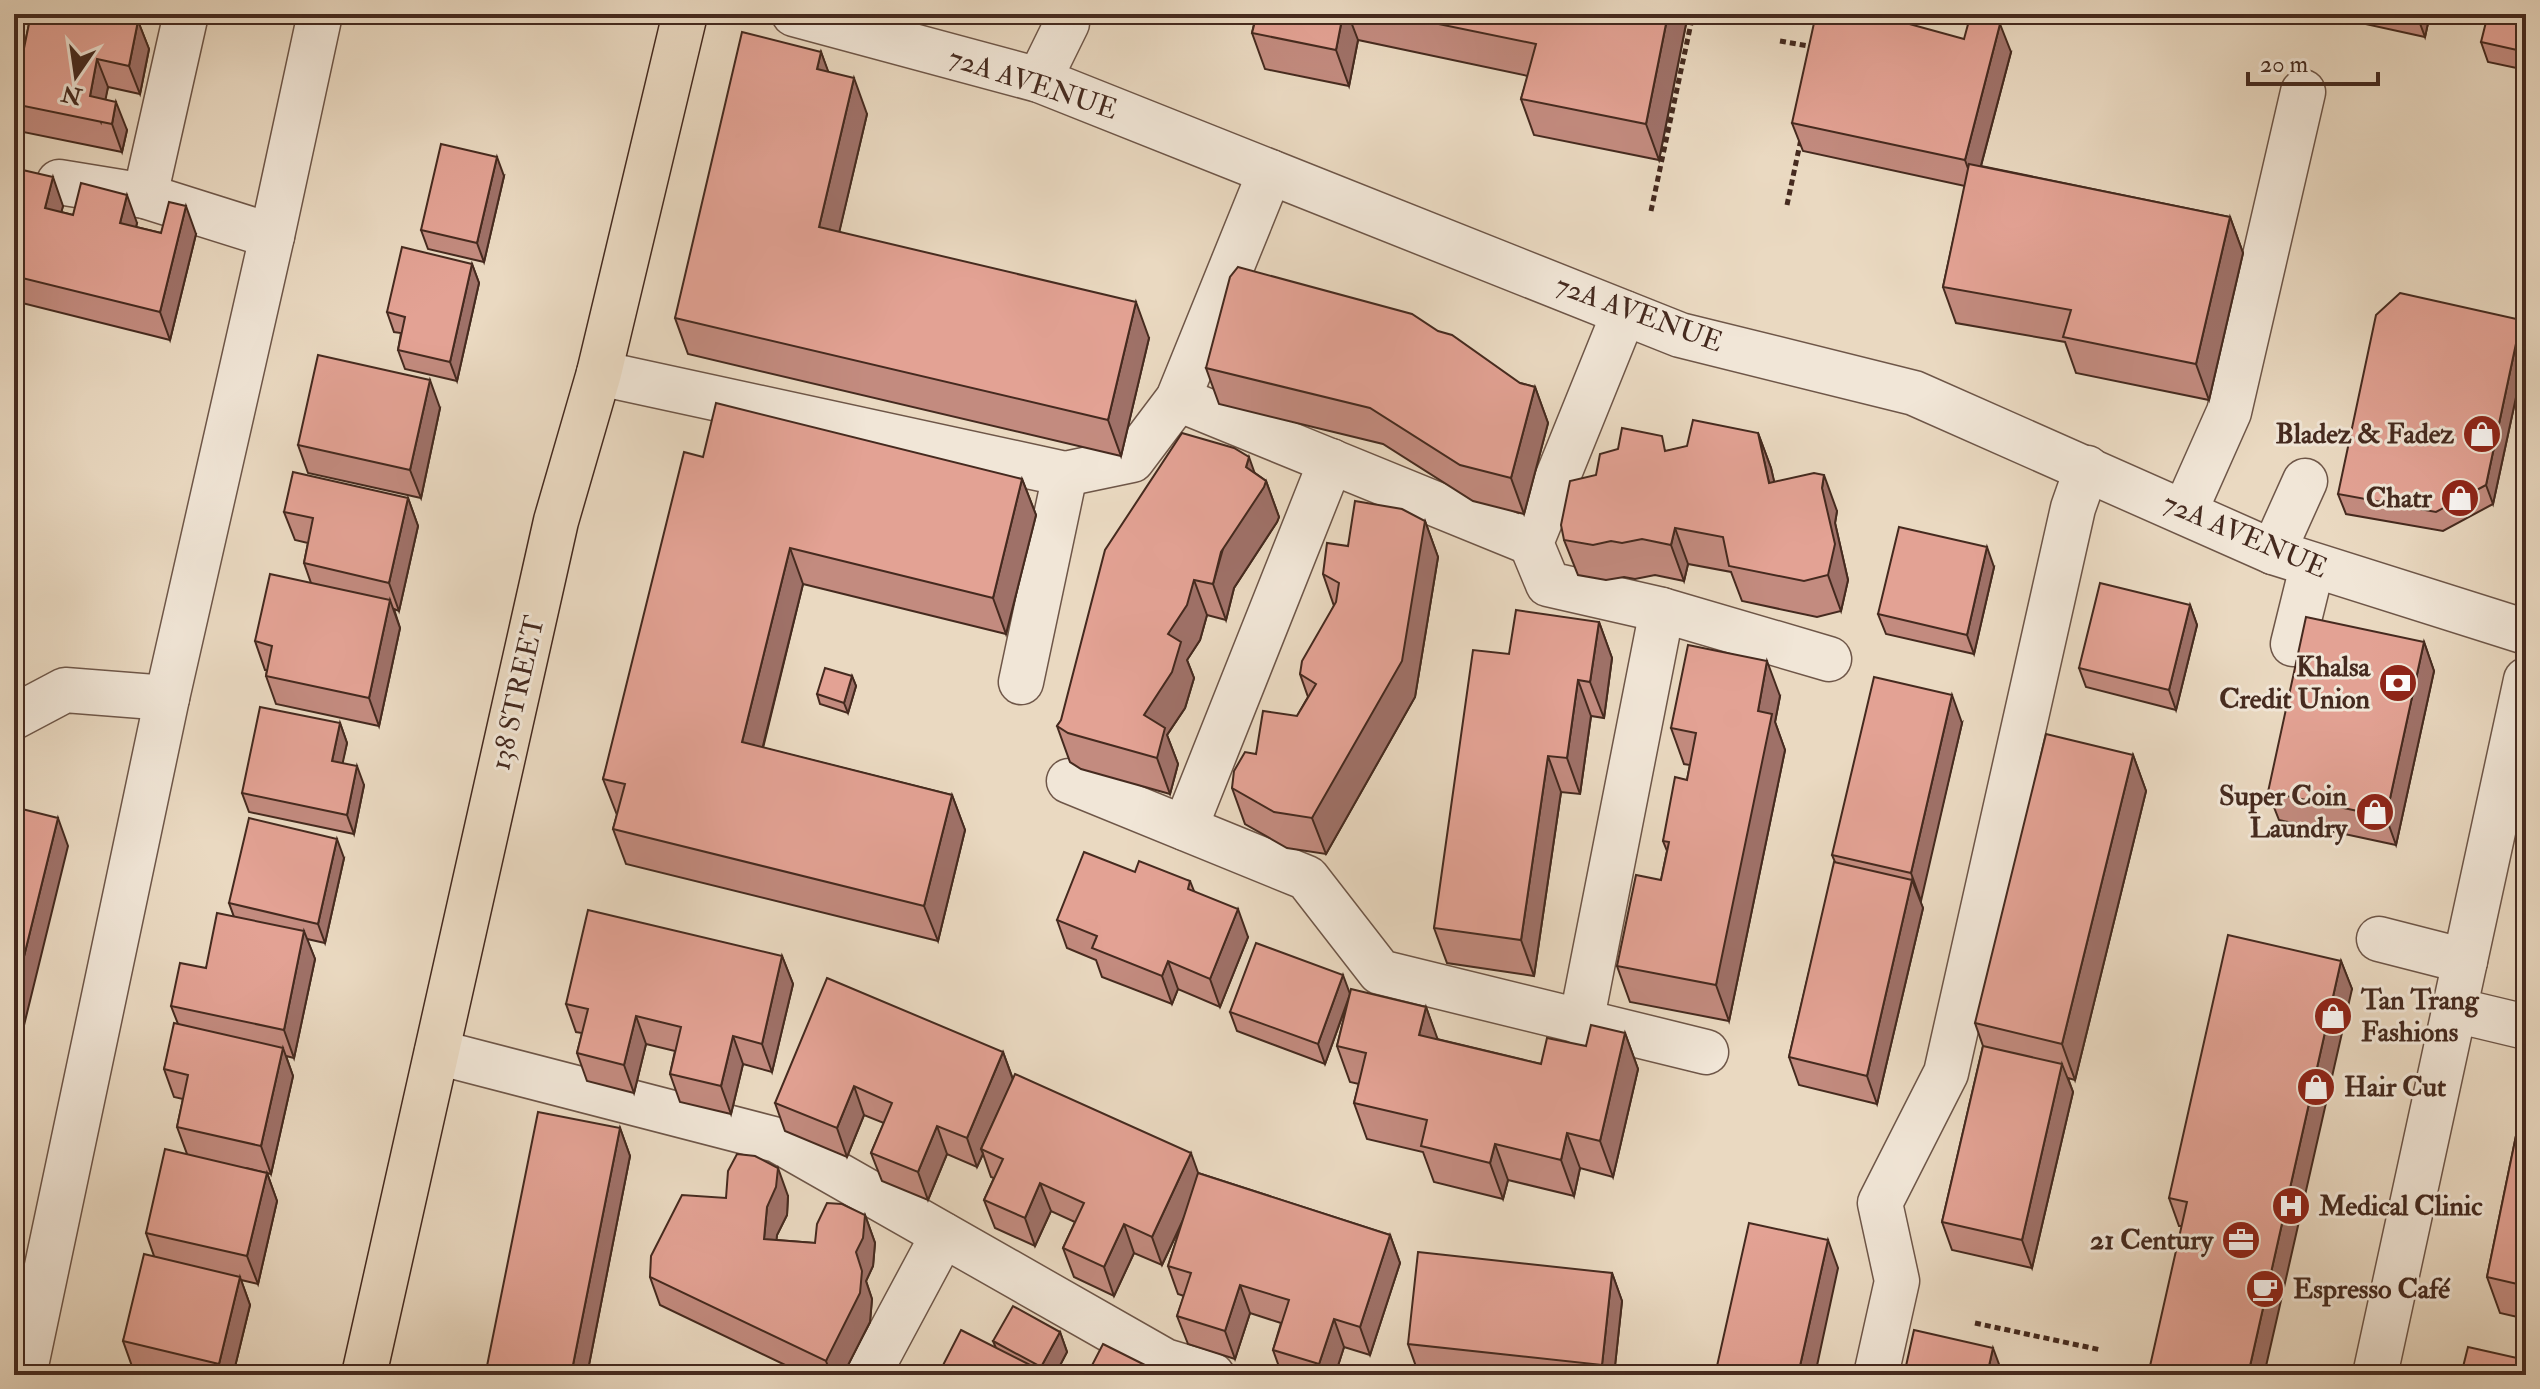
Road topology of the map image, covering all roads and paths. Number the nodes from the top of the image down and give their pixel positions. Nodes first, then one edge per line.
1 (186, 14) edge
2 (320, 14) edge
3 (685, 14) edge
4 (794, 14) edge
5 (1693, 14) edge
6 (1067, 23) dead end
7 (1780, 41) dead end
8 (1821, 48) edge
9 (1039, 80) junction
10 (2303, 92) dead end
11 (1802, 133) edge
12 (1270, 172) junction
13 (59, 182) dead end
14 (145, 196) junction
15 (1787, 205) dead end
16 (1651, 211) dead end
17 (272, 236) junction
18 (1624, 313) junction
19 (599, 373) junction
20 (1178, 399) junction
21 (1331, 461) junction
22 (2087, 468) junction
23 (1065, 474) junction
24 (2305, 481) dead end
25 (2185, 511) junction
26 (1531, 543) junction
27 (2292, 560) junction
28 (1662, 610) junction
29 (2526, 632) edge
30 (2293, 644) dead end
31 (1829, 659) dead end
32 (2526, 680) edge
33 (1021, 682) dead end
34 (167, 698) junction
35 (14, 717) edge
36 (1069, 781) dead end
37 (1185, 828) junction
38 (2379, 939) dead end
39 (2465, 961) junction
40 (2455, 1010) junction
41 (1581, 1023) junction
42 (2526, 1027) edge
43 (437, 1052) junction
44 (1706, 1052) dead end
45 (943, 1235) junction
46 (1975, 1323) dead end
47 (2101, 1350) dead end
48 (24, 1375) edge
49 (364, 1375) edge
50 (868, 1375) edge
51 (1212, 1375) edge
52 (1876, 1375) edge
53 (2375, 1375) edge

1 - 14 street
2 - 17 street
3 - 19 main road, 138 STREET
4 - 9 street, 72A AVENUE
5 - 16 path
6 - 9 street
7 - 8 path
9 - 12 street, 72A AVENUE
10 - 25 street
11 - 15 path
12 - 18 street, 72A AVENUE
12 - 20 street
13 - 14 street
14 - 17 street
17 - 34 street
18 - 22 street, 72A AVENUE
18 - 26 street
19 - 23 street
19 - 43 main road, 138 STREET
20 - 21 street
20 - 23 street
21 - 26 street
21 - 37 street
22 - 25 street, 72A AVENUE
22 - 52 street
23 - 33 street
24 - 27 street
25 - 27 street, 72A AVENUE
26 - 28 street
27 - 29 street, 72A AVENUE
27 - 30 street
28 - 31 street
28 - 41 street
32 - 39 street
34 - 35 street
34 - 48 street
36 - 37 street
37 - 41 street
38 - 39 street
39 - 40 street
40 - 42 street
40 - 53 street
41 - 44 street
43 - 45 street
43 - 49 main road, 138 STREET
45 - 50 street
45 - 51 street
46 - 47 path

